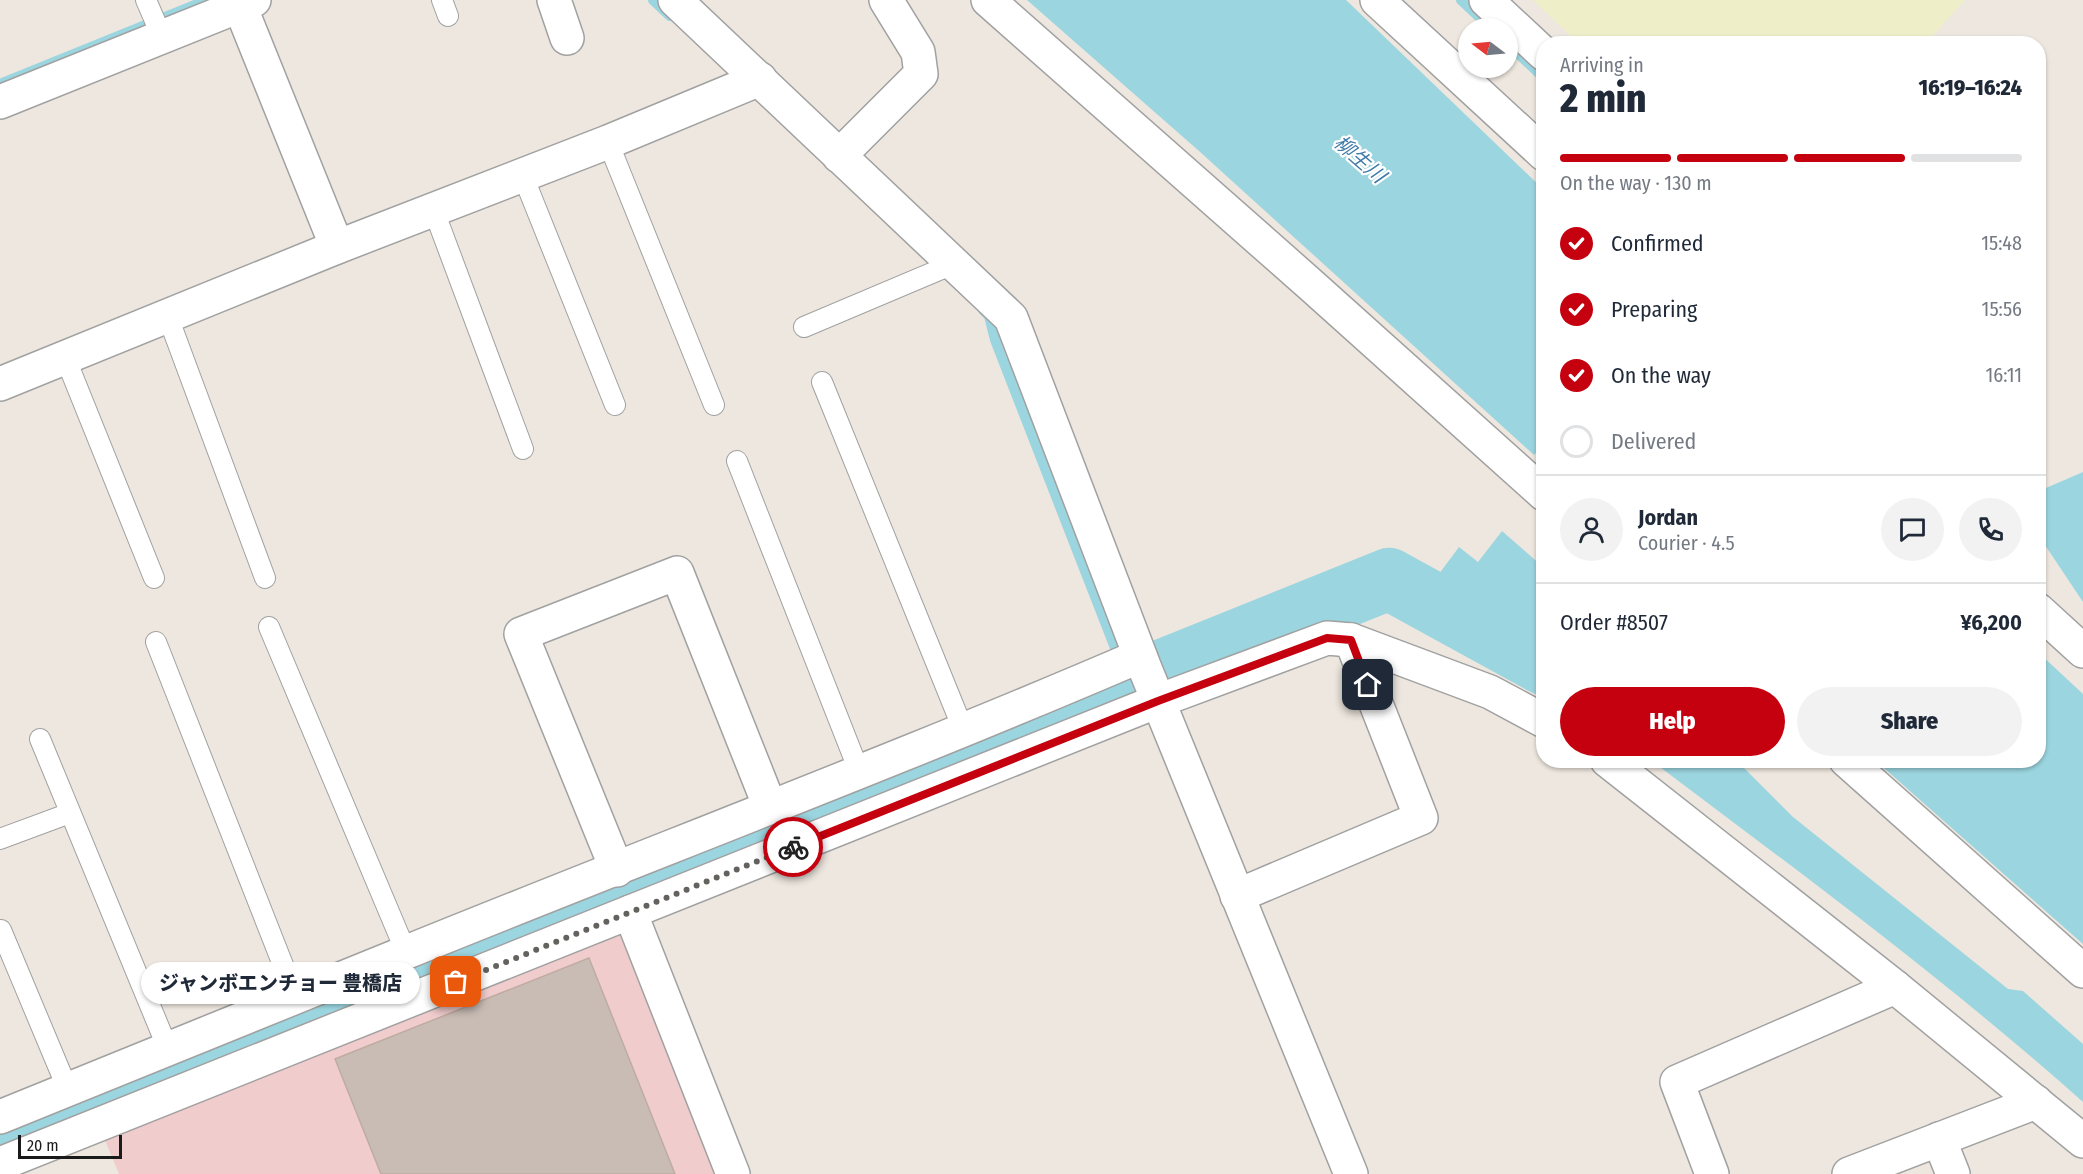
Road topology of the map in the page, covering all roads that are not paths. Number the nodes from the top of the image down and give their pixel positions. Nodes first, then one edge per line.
1 (146, 0) edge
2 (554, 0) edge
3 (675, 0) edge
4 (886, 0) edge
5 (988, 0) edge
6 (1377, 0) edge
7 (1486, 0) edge
8 (247, 3) edge
9 (161, 36) junction
10 (567, 38) dead end
11 (1536, 47) edge
12 (759, 80) junction
13 (0, 102) edge
14 (608, 142) junction
15 (1536, 147) edge
16 (838, 156) junction
17 (523, 176) junction
18 (434, 211) junction
19 (337, 247) junction
20 (952, 264) junction
21 (168, 317) junction
22 (804, 327) dead end
23 (65, 357) junction
24 (822, 382) dead end
25 (0, 384) edge
26 (615, 405) dead end
27 (714, 405) dead end
28 (523, 449) dead end
29 (737, 461) dead end
30 (1536, 487) edge
31 (154, 578) dead end
32 (265, 578) dead end
33 (2046, 617) edge
34 (270, 627) dead end
35 (1351, 640) junction
36 (156, 642) dead end
37 (2083, 651) edge
38 (1146, 674) junction
39 (1536, 717) edge
40 (963, 729) junction
41 (40, 739) dead end
42 (1617, 768) edge
43 (1855, 768) edge
44 (859, 771) junction
45 (770, 807) junction
46 (70, 813) junction
47 (0, 839) edge
48 (617, 870) junction
49 (1237, 896) junction
50 (630, 912) junction
51 (1, 930) edge
52 (406, 952) junction
53 (2083, 971) edge
54 (1895, 987) junction
55 (296, 998) junction
56 (168, 1049) junction
57 (68, 1090) junction
58 (2037, 1102) junction
59 (0, 1117) edge
60 (1939, 1139) junction
61 (2083, 1141) edge
62 (0, 1164) edge
63 (733, 1174) edge
64 (1351, 1174) edge
65 (1712, 1174) edge
66 (1849, 1174) edge
67 (1953, 1174) edge

1 - 9 lane
2 - 10 street
3 - 12 street
4 - 16 street
5 - 30 street
6 - 15 street
7 - 11 street
8 - 9 street
8 - 19 street
9 - 13 street
12 - 14 street
12 - 16 street
14 - 17 street
14 - 27 lane
16 - 20 street
17 - 18 street
17 - 26 lane
18 - 19 street
18 - 28 lane
19 - 21 street
20 - 22 lane
20 - 38 street
21 - 23 street
21 - 32 lane
23 - 25 street
23 - 31 lane
24 - 40 lane
29 - 44 lane
33 - 37 street
34 - 52 lane
35 - 38 street
35 - 39 street
35 - 49 street
36 - 55 lane
38 - 40 street
38 - 49 street
38 - 50 street
40 - 44 street
41 - 46 lane
42 - 54 street
43 - 53 street
44 - 45 street
45 - 48 street
45 - 48 street
46 - 47 lane
46 - 56 lane
48 - 52 street
49 - 64 street
50 - 62 street
50 - 63 street
51 - 57 lane
52 - 55 street
54 - 58 street
54 - 65 street
55 - 56 street
56 - 57 street
57 - 59 street
58 - 60 street
58 - 61 street
60 - 66 street
60 - 67 street

